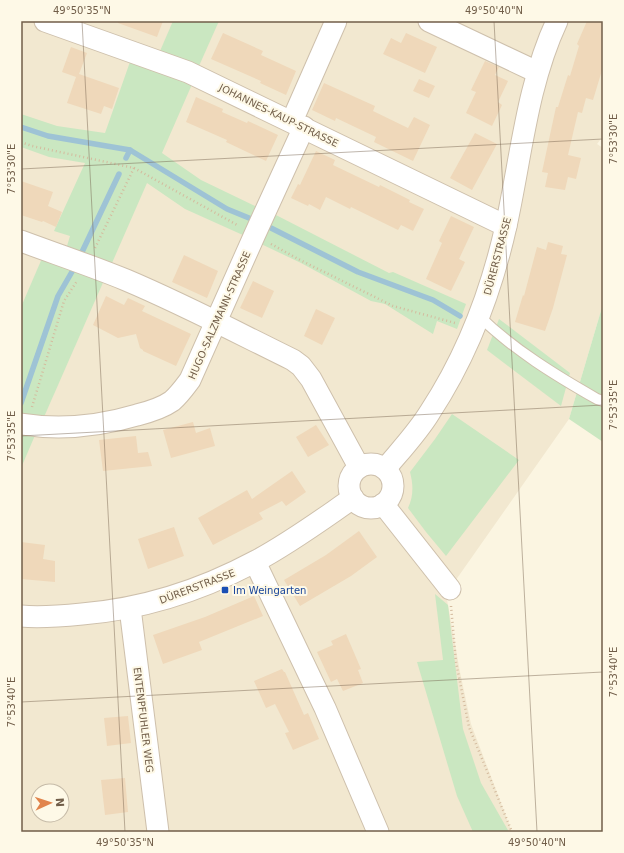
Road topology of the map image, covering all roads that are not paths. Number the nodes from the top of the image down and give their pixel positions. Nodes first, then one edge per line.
1 (45, 21) edge
2 (336, 21) edge
3 (429, 21) edge
4 (556, 21) edge
5 (537, 72) junction
6 (298, 124) junction
7 (506, 226) junction
8 (21, 241) edge
9 (479, 316) junction
10 (216, 322) junction
11 (603, 401) edge
12 (25, 425) edge
13 (359, 467) junction
14 (385, 469) junction
15 (353, 498) junction
16 (383, 504) junction
17 (255, 562) junction
18 (450, 589) road end
19 (130, 608) junction
20 (21, 616) edge
21 (158, 832) edge
22 (378, 832) edge

1 - 6 street, JOHANNES-KAUP-STRASSE
2 - 6 street, HUGO-SALZMANN-STRASSE
3 - 5 street
4 - 5 street, DÜRERSTRASSE
5 - 7 street, DÜRERSTRASSE
6 - 7 street, JOHANNES-KAUP-STRASSE
6 - 10 street, HUGO-SALZMANN-STRASSE
7 - 9 street, DÜRERSTRASSE
8 - 10 street
9 - 11 lane
9 - 14 street, DÜRERSTRASSE
10 - 12 street, HUGO-SALZMANN-STRASSE
10 - 13 street
13 - 14 street
13 - 15 street
14 - 16 street
15 - 16 street
15 - 17 street, DÜRERSTRASSE
16 - 18 street
17 - 19 street, DÜRERSTRASSE
17 - 22 street
19 - 20 street, DÜRERSTRASSE
19 - 21 street, ENTENPFUHLER WEG

